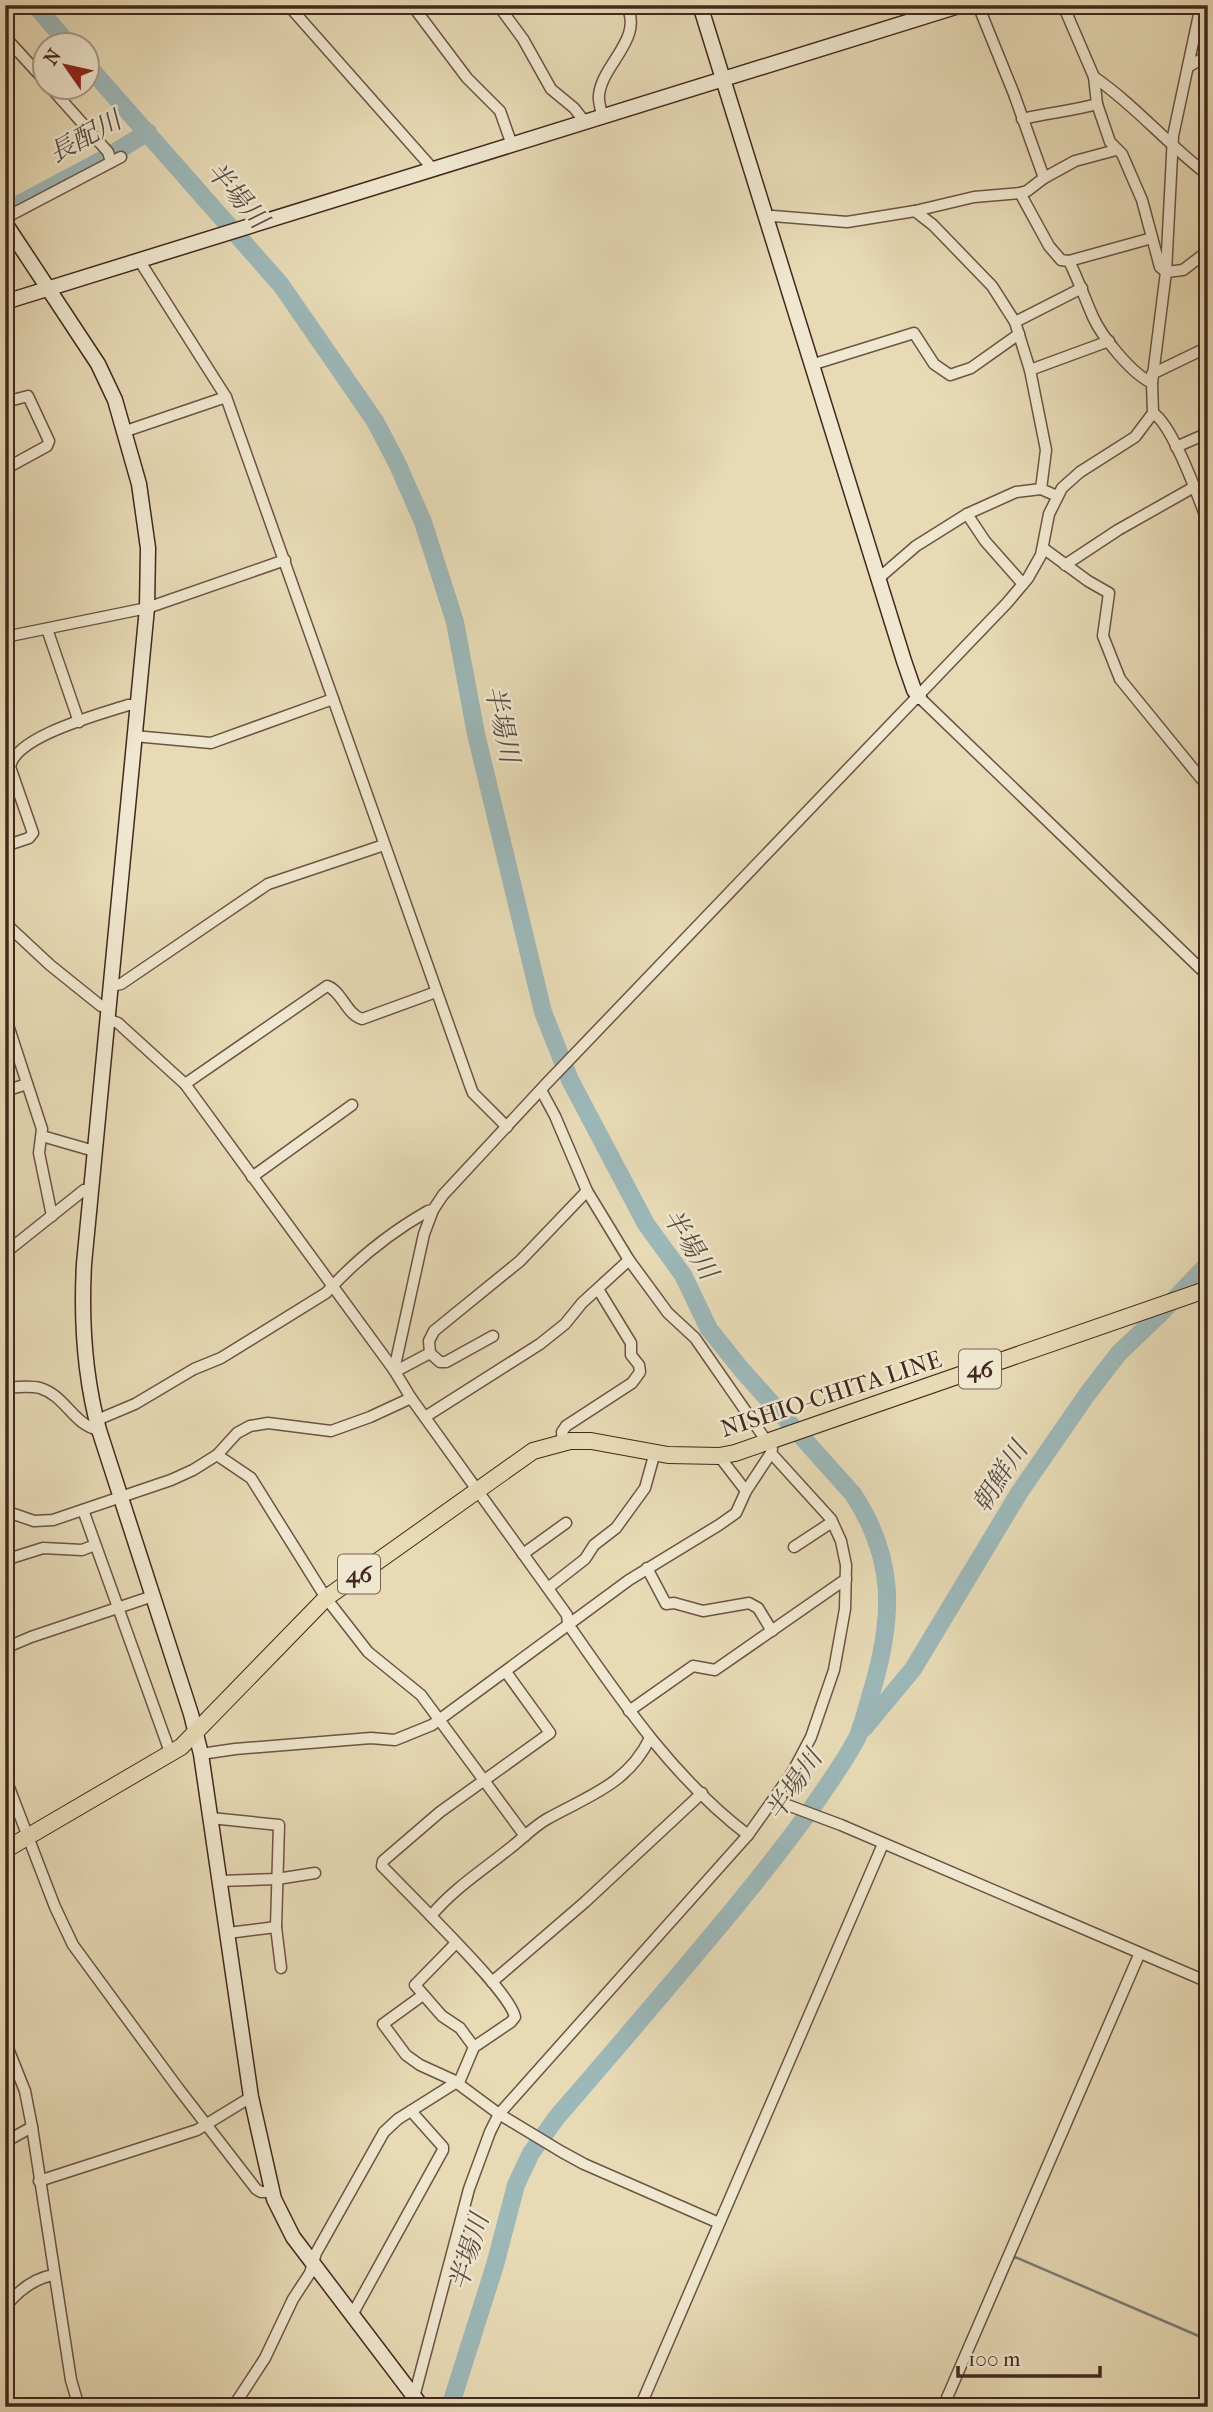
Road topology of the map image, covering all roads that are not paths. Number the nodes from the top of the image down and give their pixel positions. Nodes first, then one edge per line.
1 (288, 5) edge
2 (412, 5) edge
3 (498, 5) edge
4 (626, 5) edge
5 (700, 5) edge
6 (962, 5) edge
7 (978, 5) edge
8 (1063, 5) edge
9 (1203, 6) edge
10 (5, 37) edge
11 (1208, 55) edge
12 (32, 67) edge
13 (1188, 67) junction
14 (1094, 77) junction
15 (723, 79) junction
16 (63, 102) edge
17 (1097, 104) junction
18 (603, 117) junction
19 (1022, 119) junction
20 (585, 122) junction
21 (512, 145) junction
22 (1173, 146) junction
23 (1116, 150) junction
24 (433, 169) junction
25 (1208, 175) edge
26 (1044, 178) junction
27 (1020, 193) junction
28 (915, 211) junction
29 (5, 218) edge
30 (765, 218) junction
31 (5, 223) edge
32 (1152, 238) junction
33 (1208, 251) edge
34 (139, 260) junction
35 (1069, 261) junction
36 (1166, 272) junction
37 (1082, 288) junction
38 (49, 289) junction
39 (5, 302) edge
40 (1015, 322) junction
41 (1019, 334) junction
42 (1109, 341) junction
43 (1208, 347) edge
44 (811, 365) junction
45 (1030, 370) junction
46 (1152, 379) junction
47 (226, 397) junction
48 (5, 402) edge
49 (1153, 413) junction
50 (126, 431) junction
51 (1208, 433) edge
52 (1176, 447) junction
53 (5, 468) edge
54 (1194, 487) junction
55 (1041, 489) junction
56 (1057, 496) junction
57 (967, 514) junction
58 (1208, 523) edge
59 (1043, 548) junction
60 (285, 560) junction
61 (1065, 565) junction
62 (878, 578) junction
63 (1023, 584) junction
64 (147, 608) junction
65 (47, 629) junction
66 (5, 638) edge
67 (919, 697) junction
68 (333, 699) junction
69 (137, 705) junction
70 (79, 722) junction
71 (134, 736) junction
72 (1208, 787) edge
73 (384, 845) junction
74 (5, 846) edge
75 (5, 923) edge
76 (1208, 976) edge
77 (111, 986) junction
78 (436, 992) junction
79 (108, 1013) junction
80 (5, 1016) edge
81 (27, 1084) junction
82 (185, 1084) junction
83 (543, 1087) junction
84 (5, 1091) edge
85 (352, 1105) dead end
86 (507, 1127) junction
87 (42, 1136) junction
88 (94, 1151) junction
89 (252, 1177) junction
90 (91, 1189) junction
91 (587, 1191) junction
92 (433, 1210) junction
93 (52, 1216) junction
94 (5, 1253) edge
95 (629, 1261) junction
96 (331, 1287) junction
97 (598, 1289) junction
98 (1206, 1289) edge
99 (493, 1336) dead end
100 (429, 1353) junction
101 (394, 1370) junction
102 (5, 1387) edge
103 (411, 1398) junction
104 (425, 1417) junction
105 (98, 1425) junction
106 (563, 1443) junction
107 (774, 1445) junction
108 (655, 1452) junction
109 (217, 1455) junction
110 (719, 1456) junction
111 (478, 1491) junction
112 (746, 1492) junction
113 (121, 1496) junction
114 (83, 1510) junction
115 (5, 1511) edge
116 (832, 1522) junction
117 (566, 1523) dead end
118 (96, 1545) junction
119 (794, 1547) dead end
120 (523, 1554) junction
121 (5, 1560) edge
122 (648, 1568) junction
123 (846, 1579) junction
124 (548, 1588) junction
125 (153, 1596) junction
126 (326, 1598) junction
127 (117, 1608) junction
128 (568, 1624) junction
129 (772, 1630) junction
130 (5, 1648) edge
131 (506, 1672) junction
132 (629, 1712) junction
133 (440, 1721) junction
134 (196, 1733) junction
135 (650, 1738) junction
136 (170, 1752) junction
137 (201, 1754) junction
138 (5, 1777) edge
139 (484, 1780) junction
140 (702, 1793) junction
141 (776, 1800) junction
142 (211, 1818) junction
143 (748, 1835) junction
144 (28, 1836) junction
145 (525, 1836) junction
146 (883, 1844) junction
147 (5, 1850) edge
148 (315, 1873) dead end
149 (277, 1879) junction
150 (220, 1881) junction
151 (431, 1916) junction
152 (276, 1927) junction
153 (228, 1933) junction
154 (456, 1943) junction
155 (1139, 1955) junction
156 (281, 1968) dead end
157 (492, 1982) junction
158 (1208, 1982) edge
159 (424, 1995) junction
160 (5, 2041) edge
161 (474, 2047) junction
162 (456, 2084) junction
163 (251, 2097) junction
164 (411, 2112) junction
165 (502, 2115) junction
166 (207, 2124) junction
167 (32, 2127) junction
168 (5, 2143) edge
169 (39, 2181) junction
170 (272, 2192) junction
171 (719, 2222) junction
172 (313, 2264) junction
173 (54, 2275) junction
174 (5, 2307) edge
175 (352, 2315) junction
176 (416, 2403) edge
177 (79, 2407) edge
178 (233, 2407) edge
179 (640, 2407) edge
180 (943, 2407) edge

1 - 24 street
2 - 21 street
3 - 20 street
4 - 18 street
5 - 15 street
6 - 15 street
7 - 19 street
8 - 14 street
9 - 13 street
10 - 12 street
11 - 13 street
13 - 22 street
14 - 17 street
14 - 22 street
15 - 18 street
15 - 30 street
16 - 29 street
17 - 19 street
17 - 23 street
18 - 20 street
19 - 26 street
20 - 21 street
21 - 24 street
22 - 25 street
22 - 36 street
23 - 26 street
23 - 32 street
24 - 34 street
26 - 27 street
27 - 28 street
27 - 35 street
28 - 30 street
28 - 40 street
30 - 44 street
31 - 38 street
32 - 35 street
32 - 36 street
33 - 36 street
34 - 38 street
34 - 47 street
35 - 37 street
36 - 46 street
37 - 40 street
37 - 42 street
38 - 39 street
38 - 50 street
40 - 41 street
41 - 44 street
41 - 45 street
42 - 45 street
42 - 46 street
43 - 46 street
44 - 62 street
45 - 55 street
46 - 49 street
47 - 50 street
47 - 60 street
48 - 53 street
49 - 52 street
49 - 56 street
50 - 64 street
51 - 52 street
52 - 54 street
54 - 58 street
54 - 61 street
55 - 56 street
55 - 57 street
56 - 59 street
57 - 62 street
57 - 63 street
59 - 61 street
59 - 63 street
60 - 64 street
60 - 68 street
61 - 72 street
62 - 67 street
63 - 67 street
64 - 65 street
64 - 69 street
65 - 66 street
65 - 70 street
67 - 76 street
67 - 83 street
68 - 71 street
68 - 73 street
69 - 70 street
69 - 71 street
70 - 74 street
71 - 77 street
73 - 77 street
73 - 78 street
75 - 79 street
77 - 79 street
78 - 82 street
78 - 86 street
79 - 82 street
79 - 88 street
80 - 81 street
81 - 84 street
81 - 87 street
82 - 89 street
83 - 86 street
83 - 91 street
85 - 89 street
86 - 92 street
87 - 88 street
87 - 93 street
88 - 90 street
89 - 96 street
90 - 93 street
90 - 105 street
91 - 95 street
91 - 100 street
92 - 96 street
92 - 101 street
93 - 94 street
95 - 97 street
95 - 107 street
96 - 101 street
96 - 105 street
97 - 104 street
97 - 106 street
98 - 107 main road, NISHIO-CHITA LINE / 46
99 - 100 street
100 - 101 street
101 - 103 street
102 - 105 street
103 - 104 street
103 - 109 street
104 - 111 street
105 - 113 street
106 - 108 main road, NISHIO-CHITA LINE / 46
106 - 111 main road, NISHIO-CHITA LINE / 46
107 - 110 main road, NISHIO-CHITA LINE / 46
107 - 112 street
107 - 116 street
108 - 110 main road, NISHIO-CHITA LINE / 46
108 - 124 street
109 - 113 street
109 - 126 street
110 - 112 street
111 - 120 street
111 - 126 main road, NISHIO-CHITA LINE / 46
112 - 122 street
113 - 114 street
113 - 125 street
114 - 115 street
114 - 118 street
116 - 119 street
116 - 123 street
117 - 120 street
118 - 121 street
118 - 127 street
120 - 124 street
122 - 128 street
122 - 129 street
123 - 129 street
123 - 141 street
124 - 128 street
125 - 127 street
125 - 134 street
126 - 133 street
126 - 134 main road, NISHIO-CHITA LINE / 46
127 - 130 street
127 - 136 street
128 - 131 street
128 - 132 street
129 - 132 street
131 - 133 street
131 - 139 street
132 - 135 street
133 - 137 street
133 - 139 street
134 - 136 main road, NISHIO-CHITA LINE / 46
134 - 137 street
135 - 140 street
135 - 145 street
136 - 144 main road, NISHIO-CHITA LINE / 46
137 - 142 street
138 - 144 street
139 - 145 street
139 - 151 street
140 - 143 street
140 - 157 street
141 - 143 street
141 - 146 street
142 - 149 street
142 - 150 street
143 - 165 street
144 - 147 main road, NISHIO-CHITA LINE / 46
144 - 166 street
145 - 151 street
146 - 155 street
146 - 171 street
148 - 149 street
149 - 150 street
149 - 152 street
150 - 153 street
151 - 154 street
152 - 153 street
152 - 156 street
153 - 163 street
154 - 157 street
154 - 159 street
155 - 158 street
155 - 180 street
157 - 161 street
159 - 161 street
159 - 162 street
160 - 167 street
161 - 162 street
162 - 164 street
162 - 165 street
163 - 166 street
163 - 170 street
164 - 172 street
164 - 175 street
165 - 171 street
165 - 176 street
166 - 169 street
166 - 170 street
167 - 168 street
167 - 169 street
169 - 173 street
170 - 172 street
171 - 179 street
172 - 175 street
172 - 178 street
173 - 174 street
173 - 177 street
175 - 176 street

